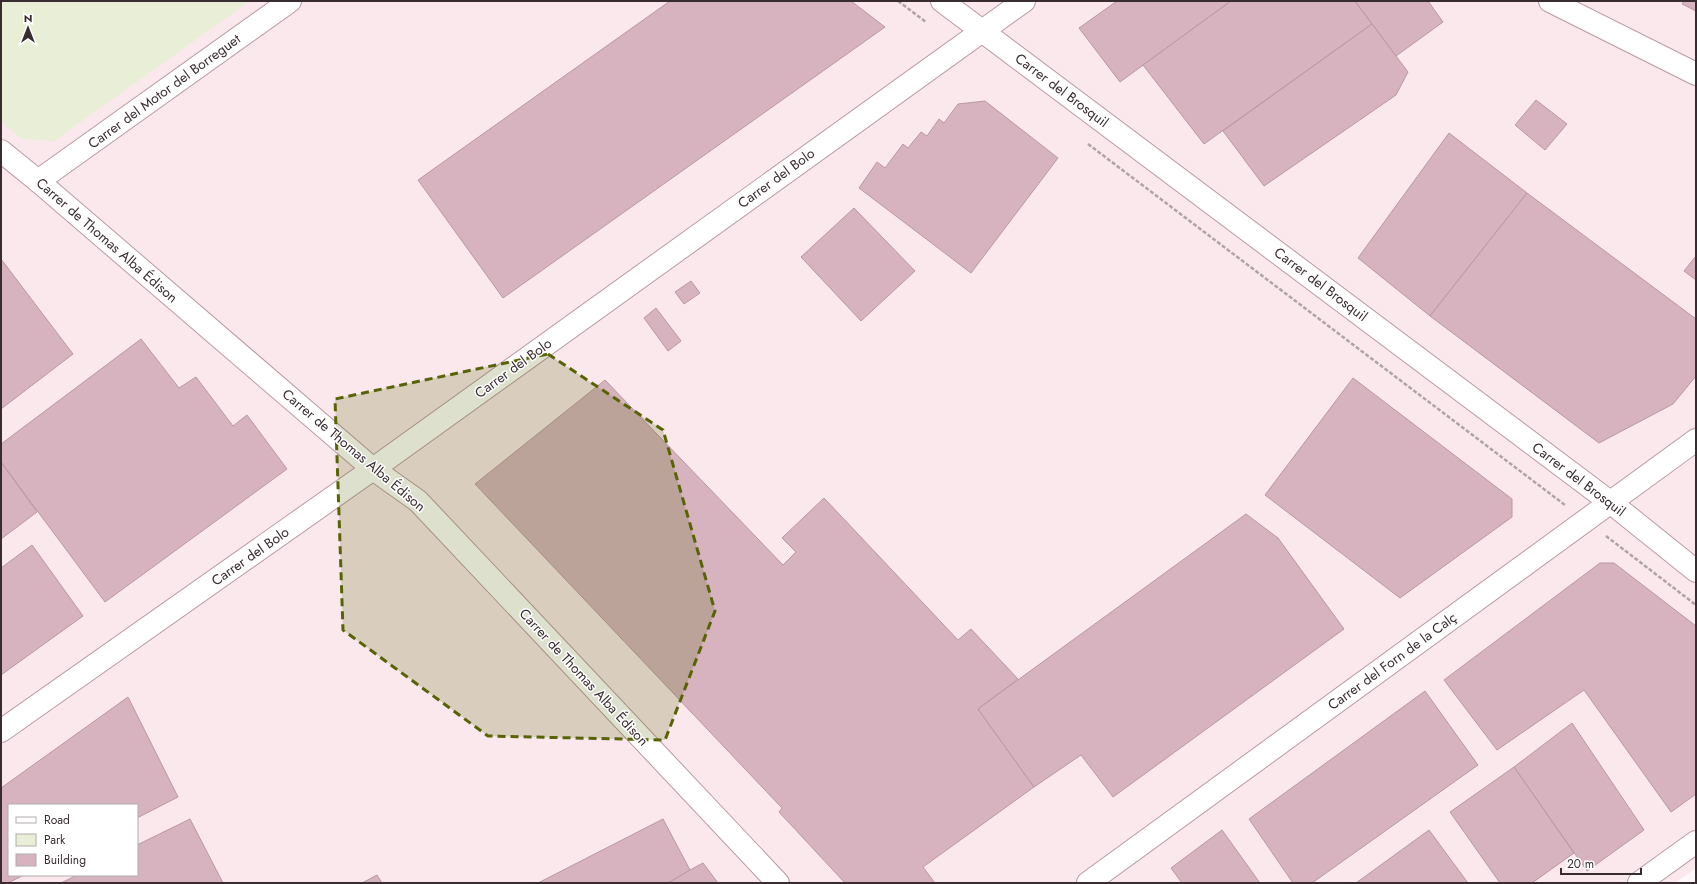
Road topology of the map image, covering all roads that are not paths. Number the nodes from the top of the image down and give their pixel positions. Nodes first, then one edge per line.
1 (290, 1) edge
2 (942, 1) edge
3 (1024, 1) edge
4 (1550, 1) edge
5 (982, 30) junction
6 (1696, 74) edge
7 (1, 151) edge
8 (38, 181) junction
9 (1696, 440) edge
10 (373, 469) junction
11 (1610, 502) junction
12 (1696, 571) edge
13 (1, 731) edge
14 (1696, 842) edge
15 (778, 883) edge
16 (1088, 883) edge
17 (1639, 883) edge

1 - 8 street, Carrer del Motor del Borreguet
2 - 5 street, Carrer del Brosquil
3 - 5 street, Carrer del Bolo
4 - 6 street
5 - 10 street, Carrer del Bolo
5 - 11 street, Carrer del Brosquil
7 - 8 street, Carrer de Thomas Alba Édison
8 - 10 street, Carrer de Thomas Alba Édison
9 - 11 street, Carrer del Forn de la Calç
10 - 13 street, Carrer del Bolo
10 - 15 street, Carrer de Thomas Alba Édison
11 - 12 street, Carrer del Brosquil
11 - 16 street, Carrer del Forn de la Calç
14 - 17 street

